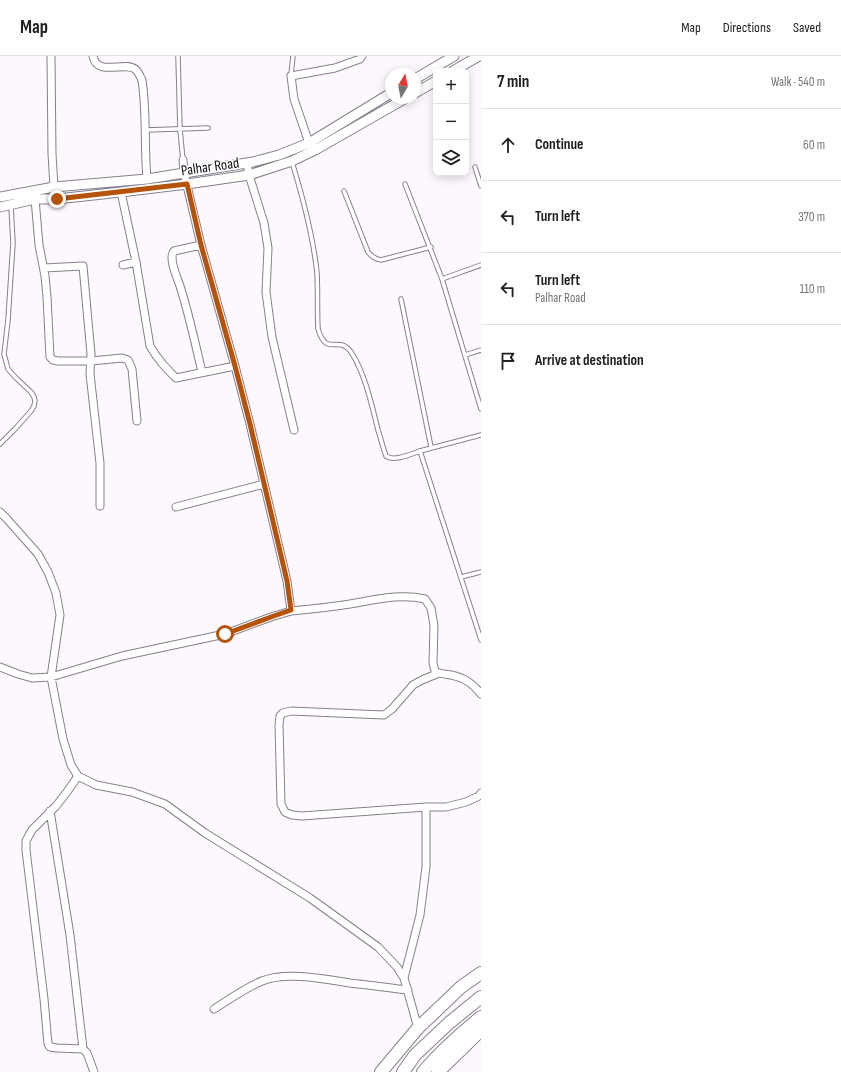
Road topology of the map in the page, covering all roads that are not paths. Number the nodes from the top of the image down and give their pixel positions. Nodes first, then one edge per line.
1 (51, 56) edge
2 (93, 56) edge
3 (178, 56) edge
4 (293, 56) edge
5 (362, 56) edge
6 (454, 56) edge
7 (479, 56) edge
8 (440, 59) edge
9 (457, 68) edge
10 (421, 74) edge
11 (291, 76) junction
12 (433, 82) edge
13 (421, 89) edge
14 (385, 97) edge
15 (396, 104) edge
16 (208, 128) dead end
17 (145, 130) junction
18 (180, 130) junction
19 (309, 143) junction
20 (315, 150) junction
21 (183, 160) joint
22 (292, 161) junction
23 (247, 163) junction
24 (474, 167) dead end
25 (184, 173) junction
26 (249, 176) junction
27 (147, 179) junction
28 (187, 184) junction
29 (405, 184) dead end
30 (481, 186) edge
31 (54, 187) junction
32 (344, 191) dead end
33 (121, 192) junction
34 (0, 197) edge
35 (35, 199) junction
36 (57, 199) junction
37 (11, 204) junction
38 (0, 206) edge
39 (201, 245) junction
40 (431, 247) junction
41 (136, 262) junction
42 (123, 265) dead end
43 (481, 265) edge
44 (44, 268) junction
45 (442, 279) junction
46 (401, 299) dead end
47 (481, 350) edge
48 (465, 355) junction
49 (91, 361) junction
50 (235, 366) junction
51 (202, 372) junction
52 (481, 409) edge
53 (137, 421) dead end
54 (294, 430) dead end
55 (481, 435) edge
56 (0, 444) edge
57 (431, 447) junction
58 (420, 451) junction
59 (264, 484) junction
60 (100, 506) dead end
61 (176, 507) dead end
62 (0, 512) edge
63 (481, 572) edge
64 (461, 577) junction
65 (291, 610) junction
66 (481, 640) edge
67 (0, 667) edge
68 (439, 674) junction
69 (51, 677) junction
70 (481, 694) edge
71 (78, 776) junction
72 (481, 793) edge
73 (426, 807) junction
74 (50, 811) junction
75 (481, 973) edge
76 (404, 978) junction
77 (408, 990) junction
78 (481, 997) edge
79 (214, 1009) dead end
80 (481, 1017) edge
81 (418, 1028) junction
82 (481, 1030) edge
83 (83, 1049) junction
84 (94, 1072) edge
85 (381, 1072) edge
86 (403, 1072) edge
87 (423, 1072) edge
88 (438, 1072) edge

1 - 31 street
2 - 17 street
3 - 18 lane
4 - 11 lane
5 - 11 street
6 - 8 main road
7 - 9 main road
8 - 10 main road
11 - 19 street
12 - 13 main road
14 - 19 main road, Palhar Road
15 - 20 main road, Palhar Road
16 - 18 lane
17 - 18 lane
17 - 27 street
18 - 21 lane
19 - 20 street
19 - 23 main road, Palhar Road
20 - 22 main road, Palhar Road
21 - 25 street
22 - 26 main road, Palhar Road
22 - 58 lane
23 - 25 main road, Palhar Road
23 - 26 street
24 - 30 lane
25 - 27 main road, Palhar Road
25 - 28 street
26 - 28 main road, Palhar Road
26 - 54 street
27 - 31 main road, Palhar Road
28 - 33 main road, Palhar Road
28 - 39 street
29 - 40 lane
31 - 34 main road, Palhar Road
31 - 36 street
32 - 40 lane
33 - 36 main road, Palhar Road
33 - 41 street
35 - 36 main road, Palhar Road
35 - 37 main road, Palhar Road
35 - 44 street
37 - 38 main road, Palhar Road
37 - 56 lane
39 - 50 street
39 - 51 street
40 - 45 lane
41 - 42 street
41 - 51 street
43 - 45 lane
44 - 49 street
44 - 49 street
45 - 48 lane
46 - 57 lane
47 - 48 lane
48 - 52 lane
49 - 53 street
49 - 60 street
50 - 51 street
50 - 59 street
55 - 57 lane
57 - 58 lane
58 - 64 lane
59 - 61 street
59 - 65 street
62 - 69 street
63 - 64 lane
64 - 66 lane
65 - 68 street
65 - 69 street
67 - 69 street
68 - 70 street
68 - 73 street
69 - 71 street
71 - 74 street
71 - 76 street
72 - 73 street
73 - 76 street
74 - 83 street
74 - 83 street
75 - 81 highway
76 - 77 street
77 - 79 street
77 - 81 street
78 - 86 highway
80 - 87 highway
81 - 85 highway
82 - 88 highway
83 - 84 street

